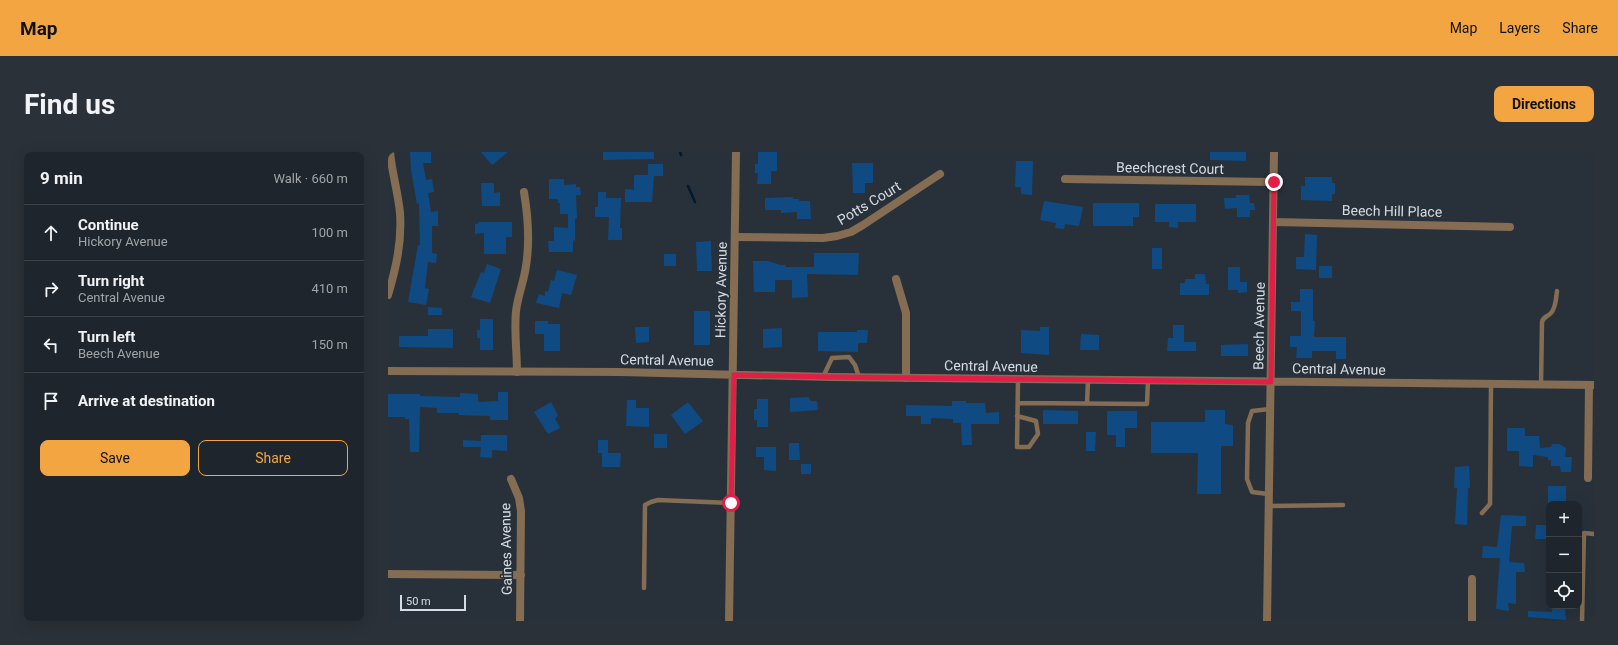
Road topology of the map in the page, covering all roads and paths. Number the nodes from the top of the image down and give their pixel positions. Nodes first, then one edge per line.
1 (390, 152) edge
2 (736, 152) edge
3 (1274, 152) edge
4 (940, 174) dead end
5 (1065, 180) dead end
6 (1274, 182) junction
7 (524, 192) dead end
8 (397, 199) junction
9 (388, 200) edge
10 (1273, 222) junction
11 (1510, 227) dead end
12 (735, 237) junction
13 (896, 279) dead end
14 (1557, 291) dead end
15 (388, 295) edge
16 (388, 371) edge
17 (517, 372) junction
18 (734, 375) junction
19 (823, 377) junction
20 (859, 377) junction
21 (906, 378) junction
22 (1018, 379) junction
23 (1088, 380) junction
24 (1148, 380) junction
25 (1271, 382) junction
26 (1491, 384) junction
27 (1541, 384) junction
28 (1591, 385) edge
29 (1018, 403) junction
30 (1087, 404) junction
31 (1270, 409) junction
32 (1017, 416) junction
33 (1588, 478) dead end
34 (511, 479) dead end
35 (1268, 494) junction
36 (731, 503) junction
37 (1344, 505) dead end
38 (1268, 506) junction
39 (1482, 513) dead end
40 (1594, 534) edge
41 (388, 574) edge
42 (521, 575) junction
43 (1472, 579) dead end
44 (644, 588) dead end
45 (520, 621) edge
46 (729, 621) edge
47 (1267, 621) edge
48 (1472, 621) edge
49 (1582, 621) edge

1 - 8 street
2 - 12 street, Hickory Avenue
3 - 6 street, Beech Avenue
4 - 12 street, Potts Court
5 - 6 street, Beechcrest Court
6 - 10 street, Beech Avenue
7 - 17 street
8 - 9 street
8 - 15 street
10 - 11 street, Beech Hill Place
10 - 25 street, Beech Avenue
12 - 18 street, Hickory Avenue
13 - 21 street
14 - 27 lane
16 - 17 street, Central Avenue
17 - 18 street, Central Avenue
18 - 19 street, Central Avenue
18 - 36 street, Hickory Avenue
19 - 20 street, Central Avenue
19 - 20 lane
20 - 21 street, Central Avenue
21 - 22 street, Central Avenue
22 - 23 street, Central Avenue
22 - 29 lane
23 - 24 street, Central Avenue
23 - 30 lane
24 - 25 street, Central Avenue
24 - 30 lane
25 - 26 street, Central Avenue
25 - 31 street, Beech Avenue
26 - 27 street, Central Avenue
26 - 39 lane
27 - 28 street, Central Avenue
28 - 33 street
29 - 30 lane
29 - 32 lane
31 - 35 street, Beech Avenue
31 - 35 lane
32 - 32 lane
34 - 42 street, Gaines Avenue
35 - 38 street, Beech Avenue
36 - 44 lane
36 - 46 street, Hickory Avenue
37 - 38 lane
38 - 47 street, Beech Avenue
40 - 49 lane
41 - 42 street
42 - 45 street, Gaines Avenue
43 - 48 street

